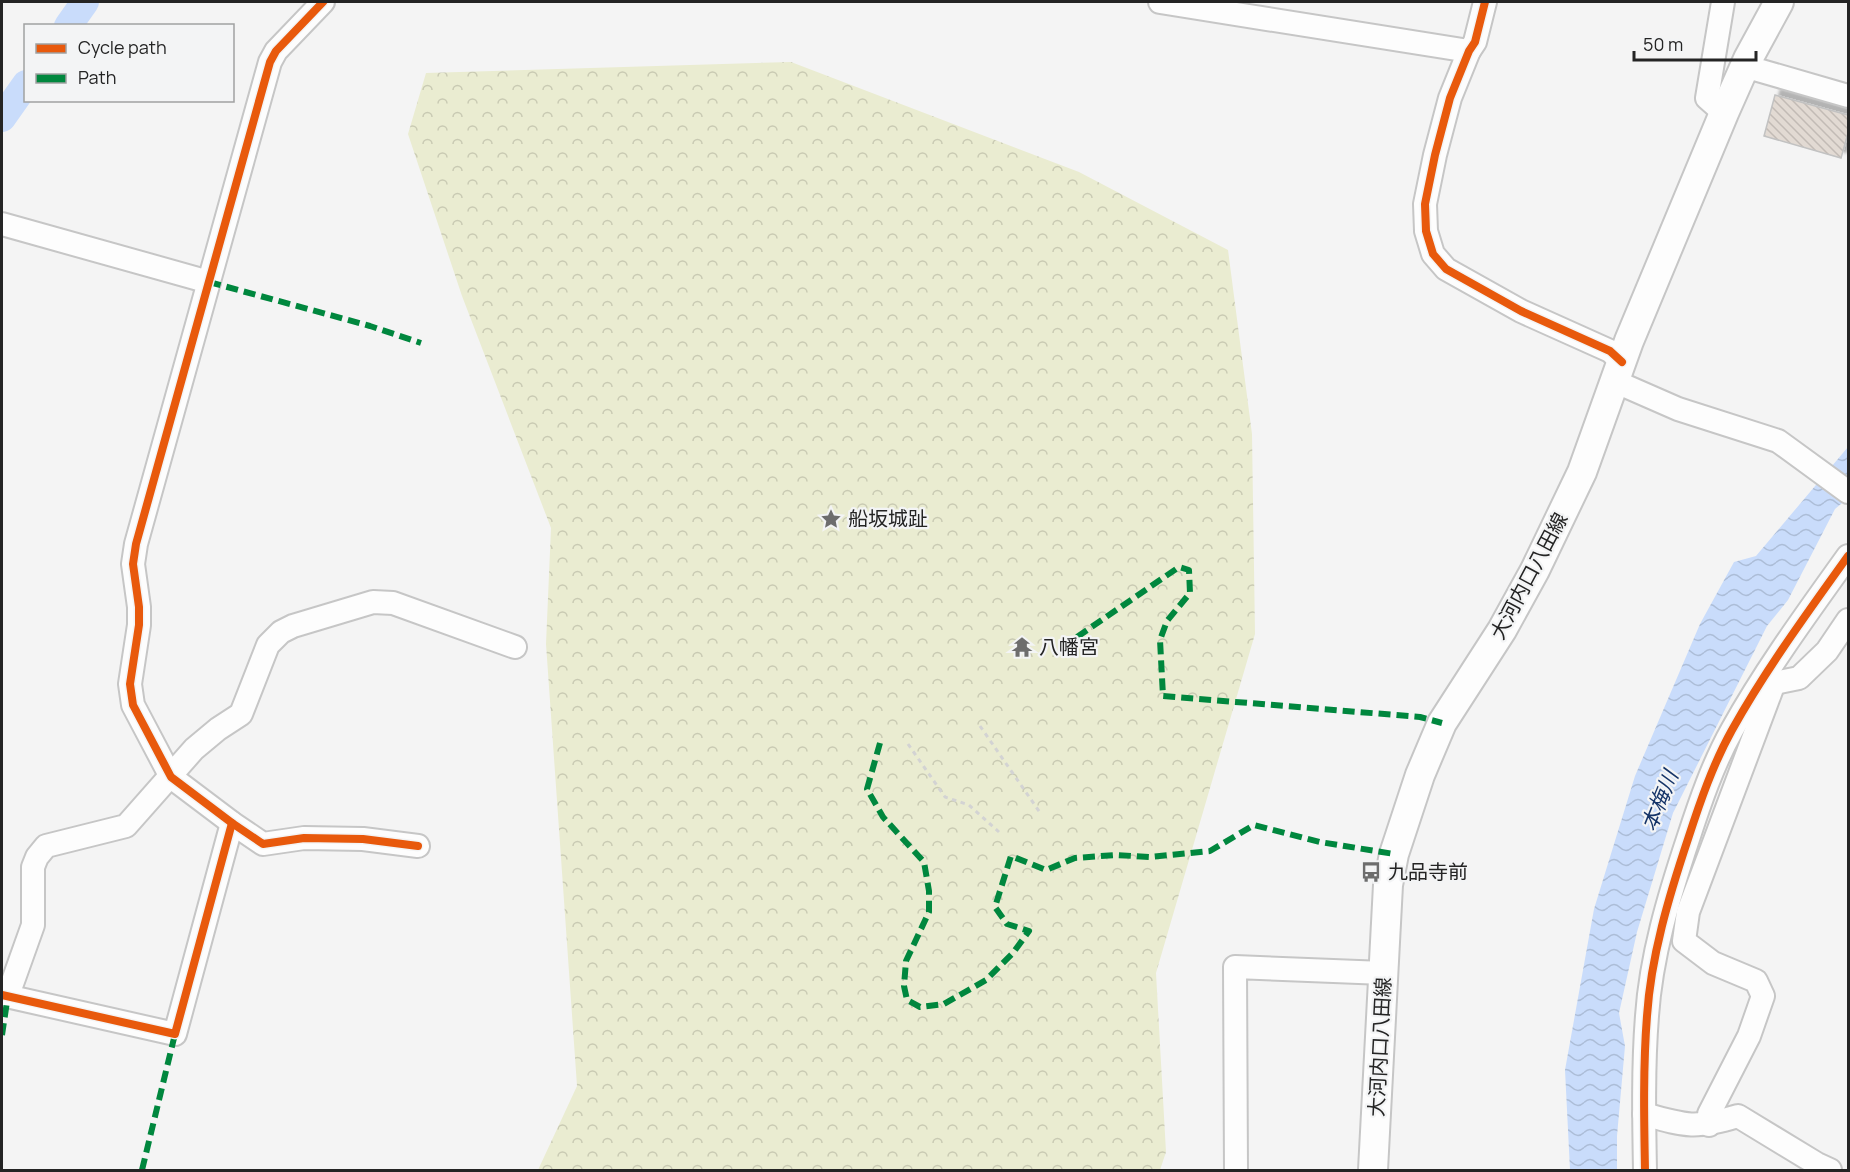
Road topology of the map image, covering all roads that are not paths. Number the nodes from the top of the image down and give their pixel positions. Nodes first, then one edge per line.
1 (323, 2) edge
2 (1160, 2) edge
3 (1485, 2) edge
4 (1723, 2) edge
5 (1779, 2) edge
6 (1469, 51) junction
7 (1744, 66) junction
8 (1848, 96) edge
9 (1724, 113) junction
10 (7, 226) edge
11 (209, 282) junction
12 (1618, 371) junction
13 (1848, 492) edge
14 (1848, 556) edge
15 (1848, 620) edge
16 (515, 647) dead end
17 (1771, 678) junction
18 (171, 777) junction
19 (232, 823) junction
20 (418, 846) dead end
21 (1384, 974) junction
22 (5, 995) edge
23 (1644, 1114) junction
24 (1709, 1125) junction
25 (1236, 1170) edge
26 (1373, 1170) edge
27 (1645, 1170) edge
28 (1830, 1170) edge

1 - 11 street
2 - 6 street
3 - 6 street
4 - 9 street
5 - 7 main road, 大河内口八田線
6 - 12 street
7 - 8 street
7 - 9 main road, 大河内口八田線
9 - 12 main road, 大河内口八田線
10 - 11 street
11 - 18 street
12 - 13 street
12 - 21 main road, 大河内口八田線
14 - 17 street
15 - 17 street
16 - 18 street
17 - 23 street
17 - 24 street
18 - 19 street
18 - 22 street
19 - 20 street
19 - 22 street
21 - 25 street
21 - 26 main road, 大河内口八田線
23 - 24 street
23 - 27 street
24 - 28 street

